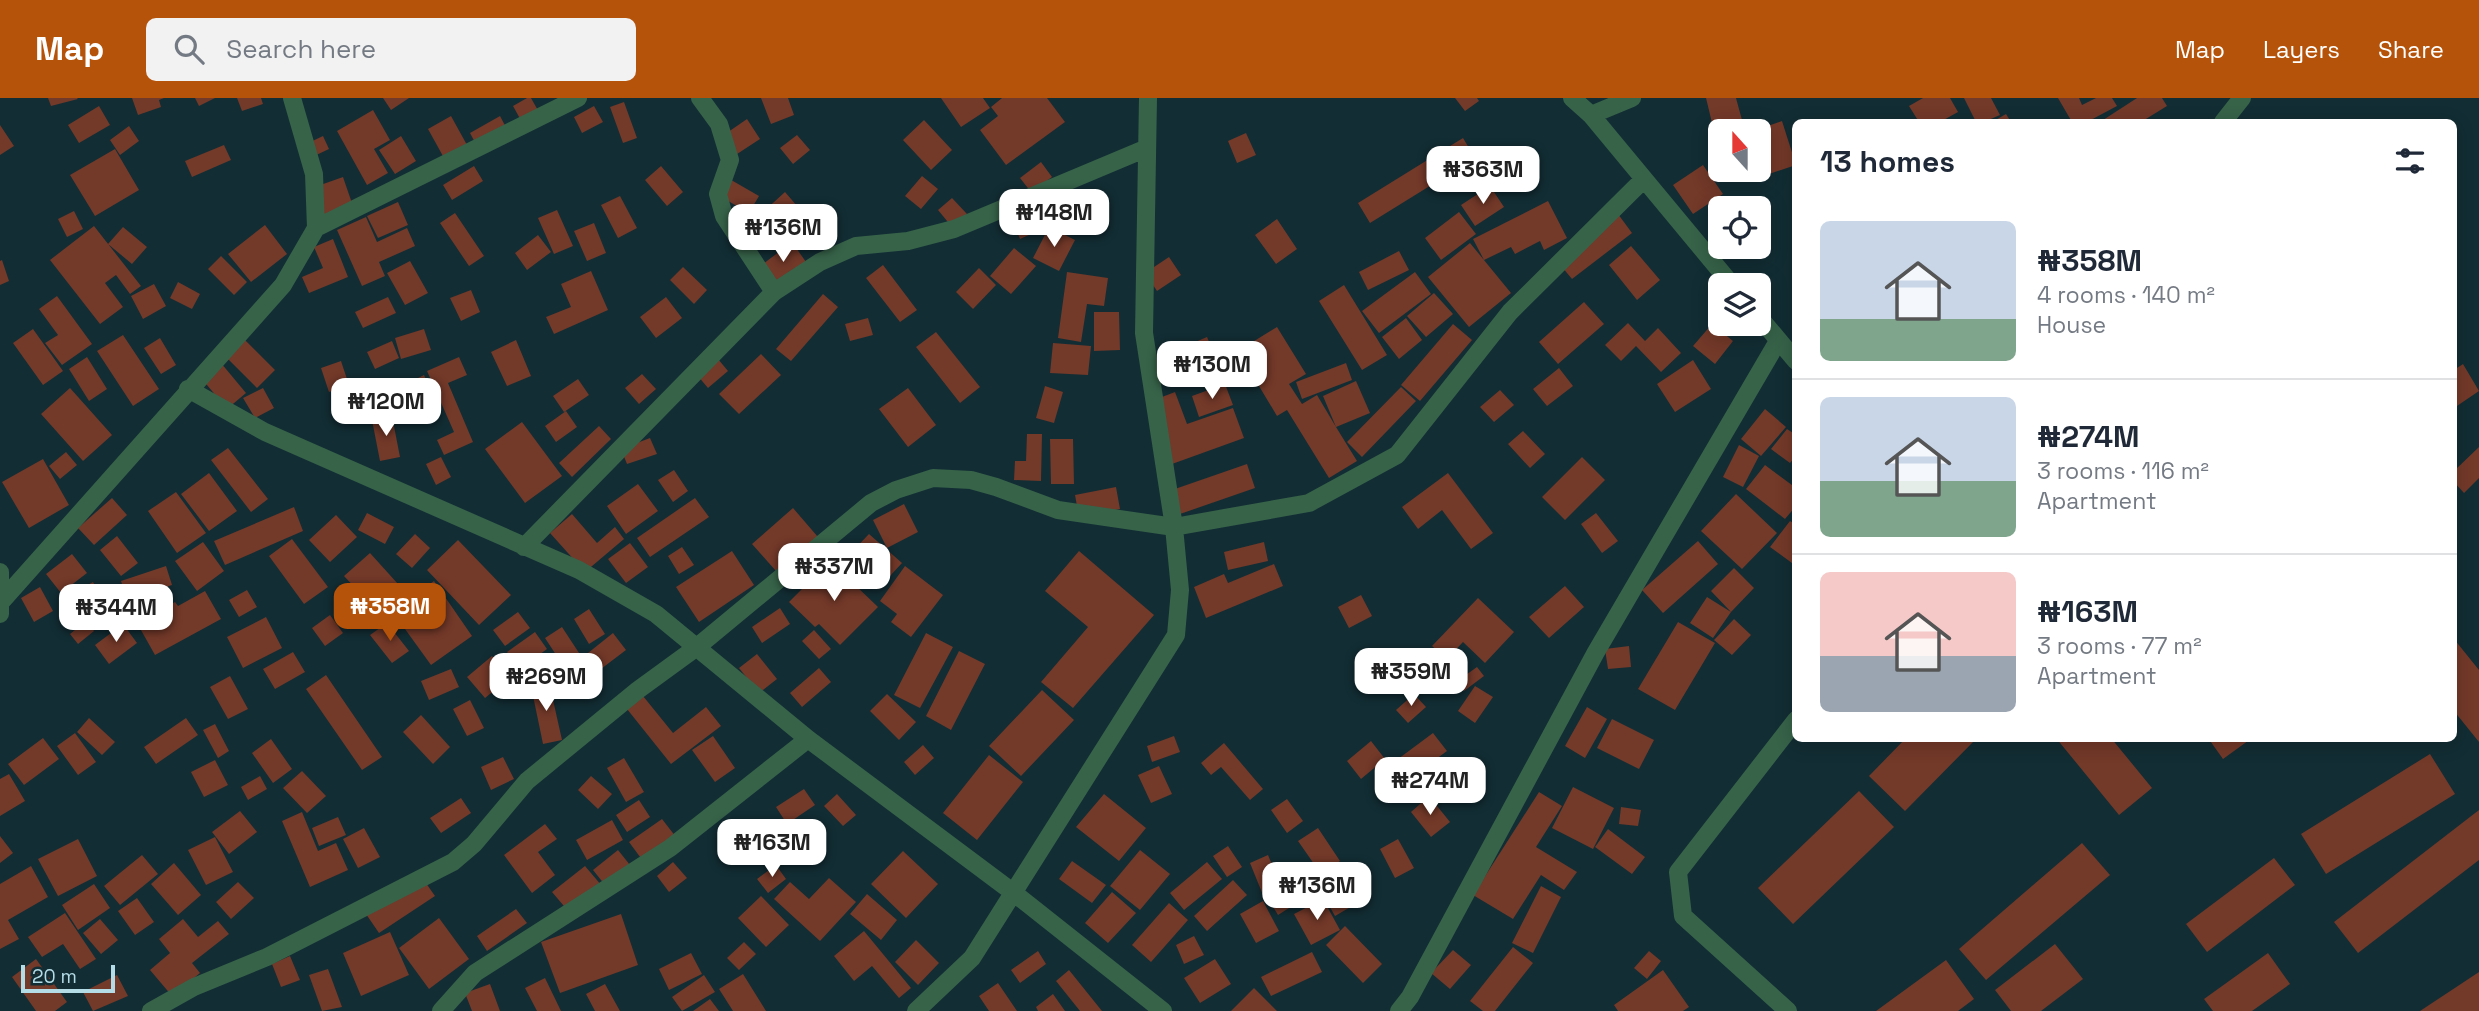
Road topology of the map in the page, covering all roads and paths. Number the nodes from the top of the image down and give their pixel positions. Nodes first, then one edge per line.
1 (292, 98) edge
2 (578, 98) edge
3 (700, 98) edge
4 (1148, 98) edge
5 (1572, 98) edge
6 (1632, 98) edge
7 (2242, 98) edge
8 (1591, 115) junction
9 (2225, 119) edge
10 (1147, 148) junction
11 (1644, 179) junction
12 (316, 228) junction
13 (1722, 273) edge
14 (774, 292) junction
15 (1771, 332) edge
16 (1778, 341) junction
17 (1792, 357) edge
18 (188, 389) junction
19 (1174, 527) junction
20 (524, 547) junction
21 (0, 572) edge
22 (1, 608) edge
23 (697, 647) junction
24 (1792, 725) edge
25 (808, 739) junction
26 (1014, 892) junction
27 (151, 1011) edge
28 (441, 1011) edge
29 (916, 1011) edge
30 (1163, 1011) edge
31 (1399, 1011) edge
32 (1788, 1011) edge

1 - 12 street
2 - 12 street
3 - 14 street
4 - 10 street
5 - 8 street
6 - 8 street
7 - 9 street
8 - 11 street
10 - 14 street
10 - 19 street
11 - 13 street
11 - 19 street
12 - 18 street
14 - 20 street
15 - 16 street
16 - 17 street
16 - 31 street
18 - 20 street
18 - 22 street
19 - 23 street
19 - 26 street
20 - 23 street
21 - 22 street
23 - 25 street
23 - 27 street
24 - 32 street
25 - 26 street
25 - 28 street
26 - 29 street
26 - 30 street

